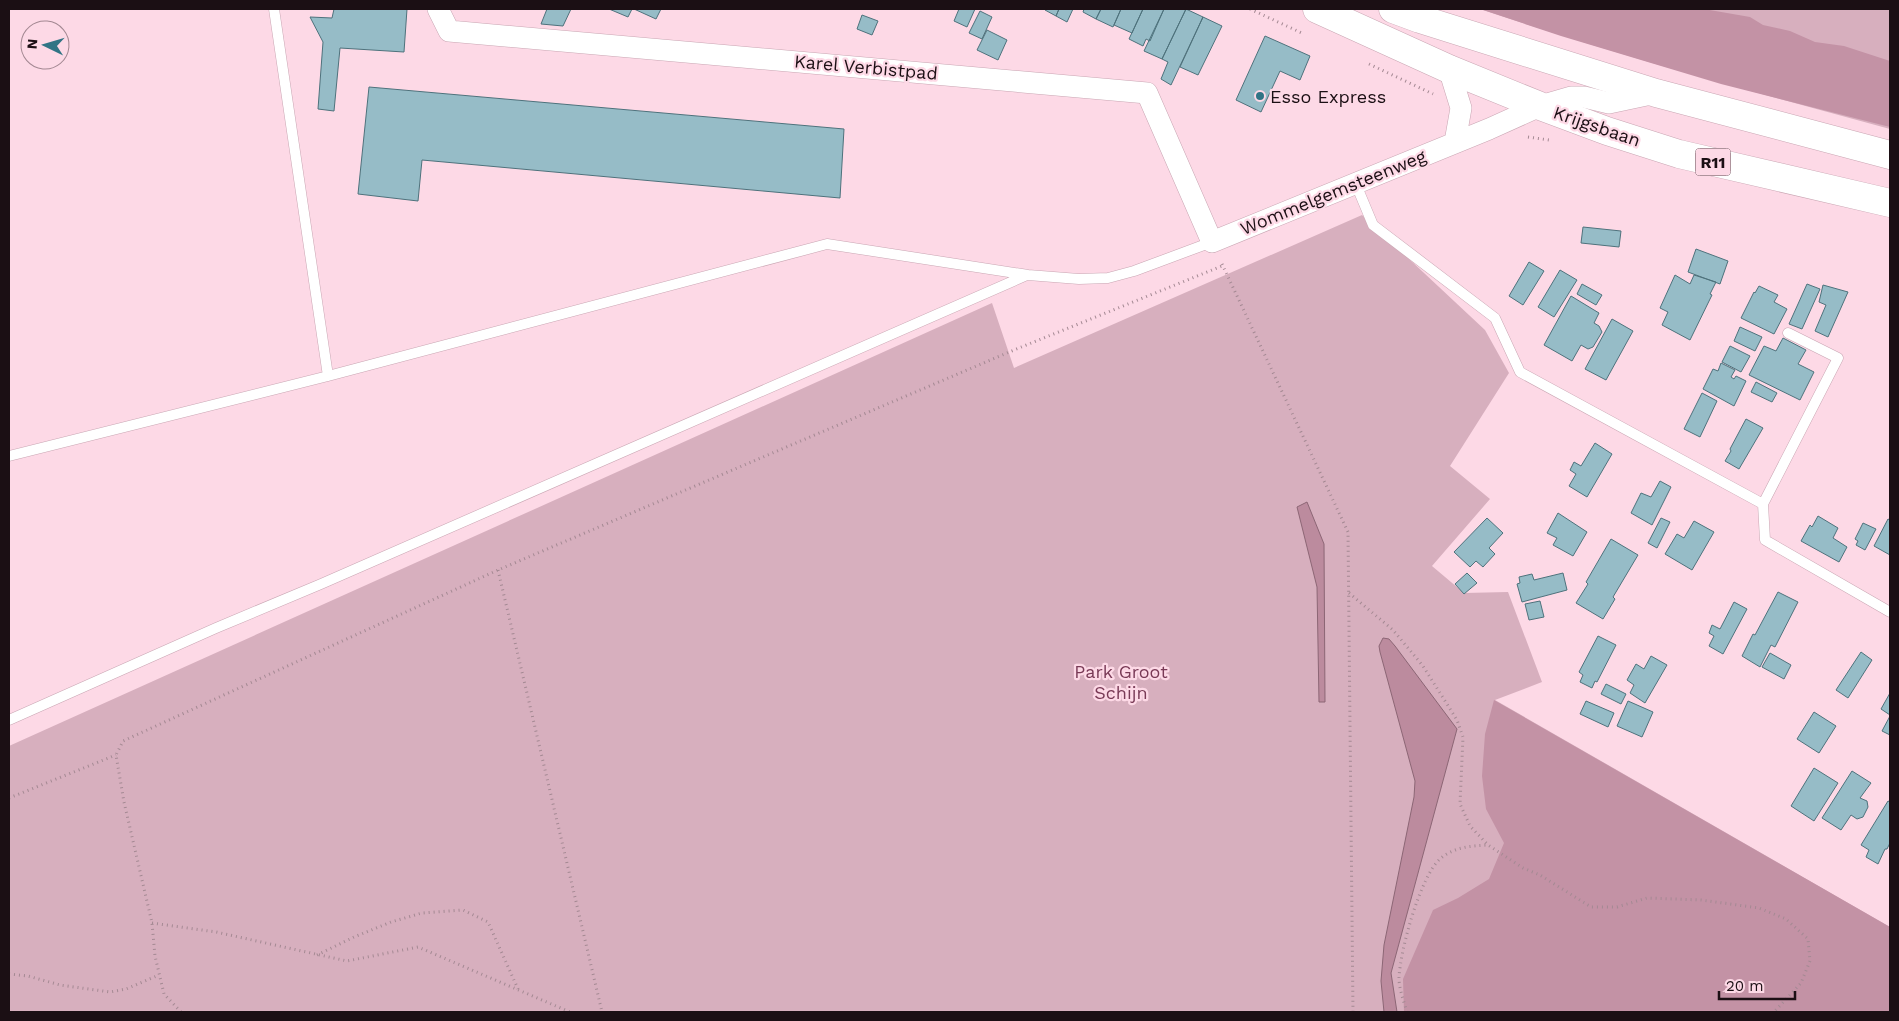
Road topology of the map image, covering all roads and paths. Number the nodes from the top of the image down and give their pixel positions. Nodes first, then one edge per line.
1 (274, 9) edge
2 (438, 9) edge
3 (1250, 9) edge
4 (1317, 9) edge
5 (1393, 9) edge
6 (1309, 36) dead end
7 (1363, 62) dead end
8 (1449, 69) junction
9 (1656, 93) junction
10 (1540, 106) junction
11 (1461, 108) junction
12 (1455, 142) junction
13 (1890, 155) edge
14 (1355, 182) junction
15 (1890, 203) edge
16 (1212, 242) junction
17 (1222, 265) junction
18 (1028, 274) junction
19 (1788, 333) dead end
20 (328, 376) junction
21 (9, 456) edge
22 (1763, 504) junction
23 (498, 570) junction
24 (1348, 593) junction
25 (1890, 612) edge
26 (9, 720) edge
27 (116, 754) junction
28 (9, 798) edge
29 (1488, 845) junction
30 (152, 923) junction
31 (317, 955) junction
32 (9, 974) edge
33 (160, 975) junction
34 (518, 989) junction
35 (181, 1012) edge
36 (570, 1012) edge
37 (602, 1012) edge
38 (1353, 1012) edge
39 (1407, 1012) edge
40 (1774, 1012) edge

1 - 20 lane
2 - 16 street, Karel Verbistpad
3 - 6 path
4 - 8 main road, Krijgsbaan / R11
5 - 9 main road
7 - 11 path
8 - 10 main road, Krijgsbaan / R11
8 - 11 street
9 - 10 street, Wommelgemsteenweg
9 - 13 main road
10 - 12 street, Wommelgemsteenweg
10 - 15 main road, Krijgsbaan / R11
11 - 12 street
12 - 14 street, Wommelgemsteenweg
14 - 16 street, Wommelgemsteenweg
14 - 22 lane
16 - 17 path
16 - 18 lane
17 - 23 path
17 - 24 path
18 - 20 lane
18 - 26 lane
19 - 22 lane
20 - 21 lane
22 - 25 lane
23 - 27 path
23 - 37 path
24 - 29 path
24 - 38 path
27 - 28 path
27 - 30 path
29 - 39 path
29 - 40 path
30 - 31 path
30 - 33 path
31 - 34 path
31 - 34 path
32 - 33 path
33 - 35 path
34 - 36 path

